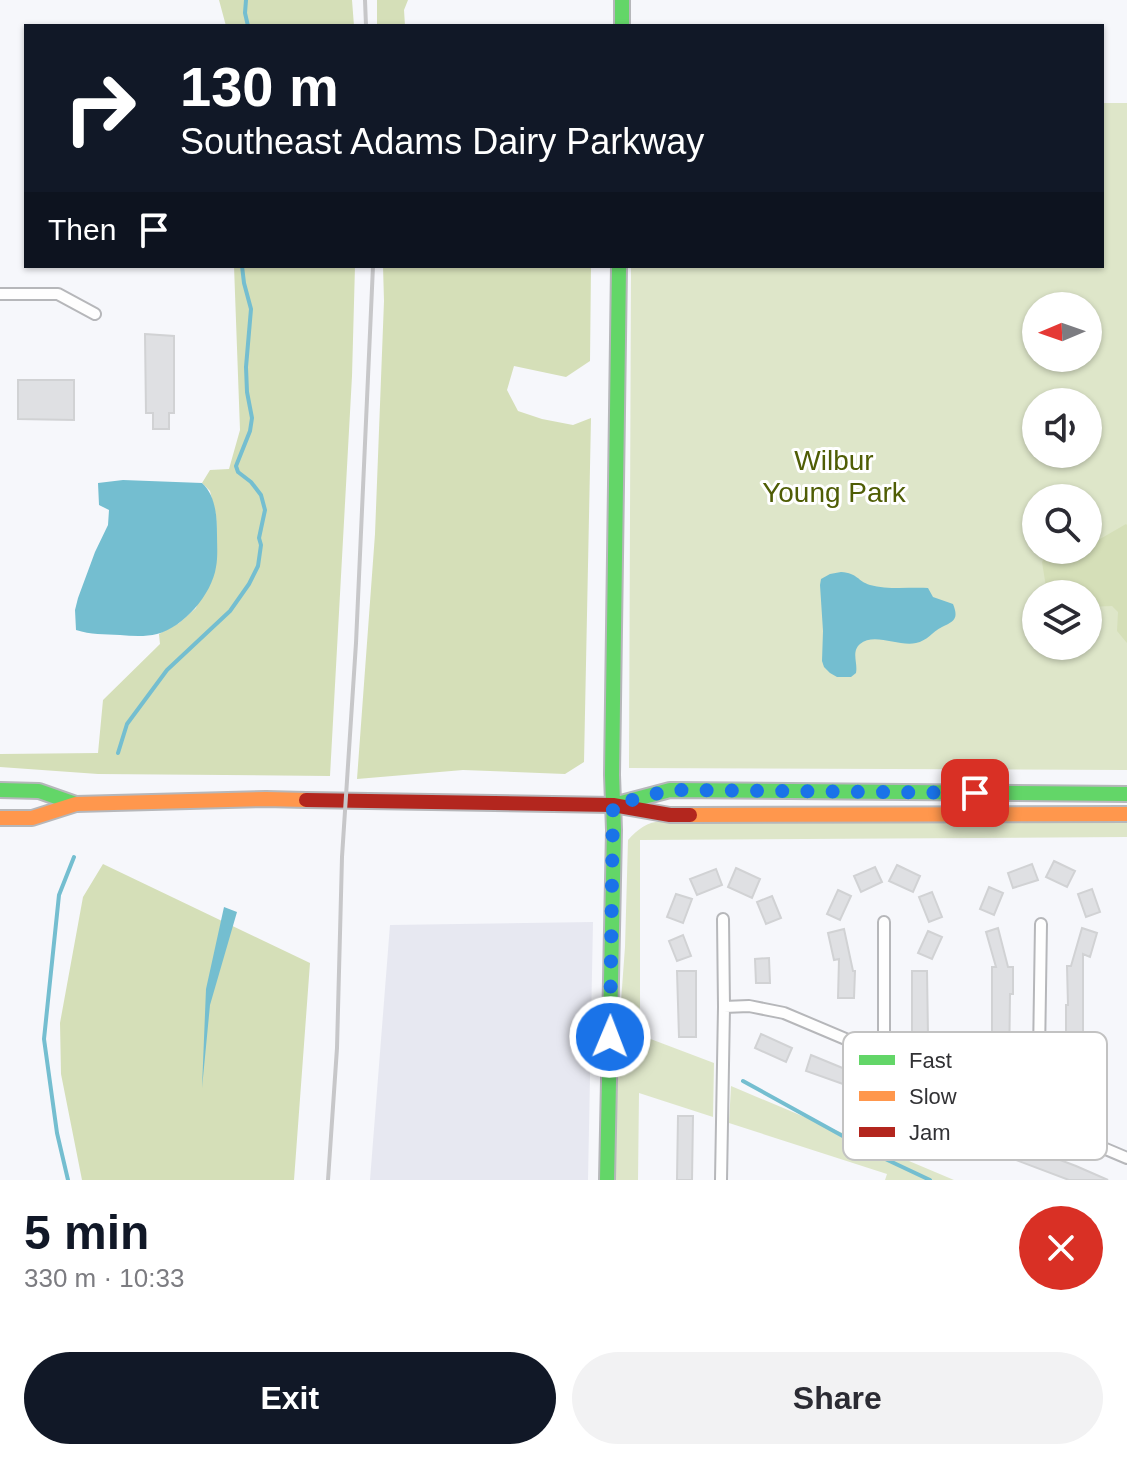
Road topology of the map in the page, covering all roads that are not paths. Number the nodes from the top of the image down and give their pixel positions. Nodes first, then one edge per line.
1 (622, 0) edge
2 (622, 24) edge
3 (619, 268) edge
4 (0, 294) edge
5 (95, 314) dead end
6 (0, 790) edge
7 (1127, 794) edge
8 (76, 804) junction
9 (613, 805) junction
10 (1127, 814) edge
11 (0, 818) edge
12 (723, 919) dead end
13 (884, 922) dead end
14 (1041, 924) dead end
15 (724, 1007) junction
16 (884, 1032) edge
17 (1039, 1032) edge
18 (843, 1039) edge
19 (1107, 1149) edge
20 (1127, 1158) edge
21 (607, 1180) edge
22 (721, 1180) edge

1 - 2 main road
3 - 9 main road
4 - 5 street
6 - 8 main road
7 - 9 main road
8 - 9 main road
8 - 11 main road
9 - 10 main road
9 - 21 main road
12 - 15 street
13 - 16 street
14 - 17 street
15 - 18 street
15 - 22 street
19 - 20 street

